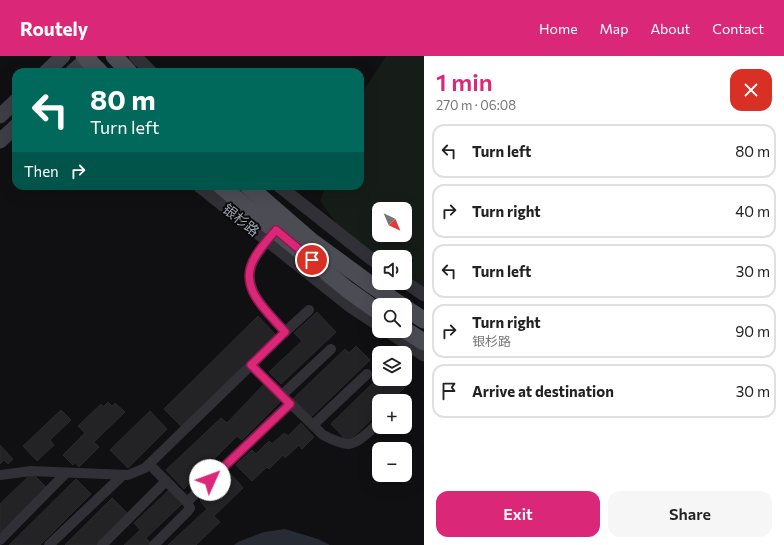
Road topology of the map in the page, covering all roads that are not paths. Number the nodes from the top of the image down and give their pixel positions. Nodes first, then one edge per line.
1 (64, 56) edge
2 (114, 56) edge
3 (135, 56) edge
4 (82, 64) edge
5 (50, 68) edge
6 (125, 68) edge
7 (148, 68) edge
8 (12, 105) edge
9 (0, 116) edge
10 (12, 130) edge
11 (0, 141) edge
12 (206, 190) edge
13 (226, 190) edge
14 (251, 190) edge
15 (283, 190) edge
16 (277, 231) junction
17 (372, 260) edge
18 (412, 287) edge
19 (424, 295) edge
20 (391, 298) edge
21 (372, 307) edge
22 (309, 310) dead end
23 (412, 312) edge
24 (372, 320) edge
25 (424, 320) edge
26 (285, 332) junction
27 (412, 334) edge
28 (398, 338) edge
29 (424, 342) edge
30 (331, 349) dead end
31 (424, 355) edge
32 (251, 365) junction
33 (367, 374) dead end
34 (282, 395) junction
35 (290, 404) junction
36 (313, 425) junction
37 (372, 428) edge
38 (150, 465) junction
39 (66, 473) junction
40 (0, 475) edge
41 (123, 475) junction
42 (166, 481) junction
43 (187, 502) junction
44 (0, 540) edge
45 (49, 545) edge
46 (102, 545) edge
47 (154, 545) edge

1 - 4 street
1 - 5 main road
2 - 6 main road
3 - 7 street
8 - 9 main road
10 - 11 main road
12 - 16 street, 银杉路
13 - 16 main road, 银杉路
14 - 16 main road, 银杉路
15 - 17 street
16 - 20 main road, 银杉路
16 - 21 main road, 银杉路
16 - 24 street, 银杉路
16 - 26 street
18 - 19 street
22 - 26 street
23 - 25 main road
26 - 32 street
27 - 29 main road
28 - 31 street
30 - 34 street
32 - 34 street
32 - 38 street
33 - 36 street
34 - 35 street
35 - 36 street
35 - 43 street
36 - 37 street
38 - 41 street
38 - 42 street
39 - 40 street
39 - 41 street
39 - 44 street
41 - 45 street
42 - 43 street
42 - 46 street
43 - 47 street

